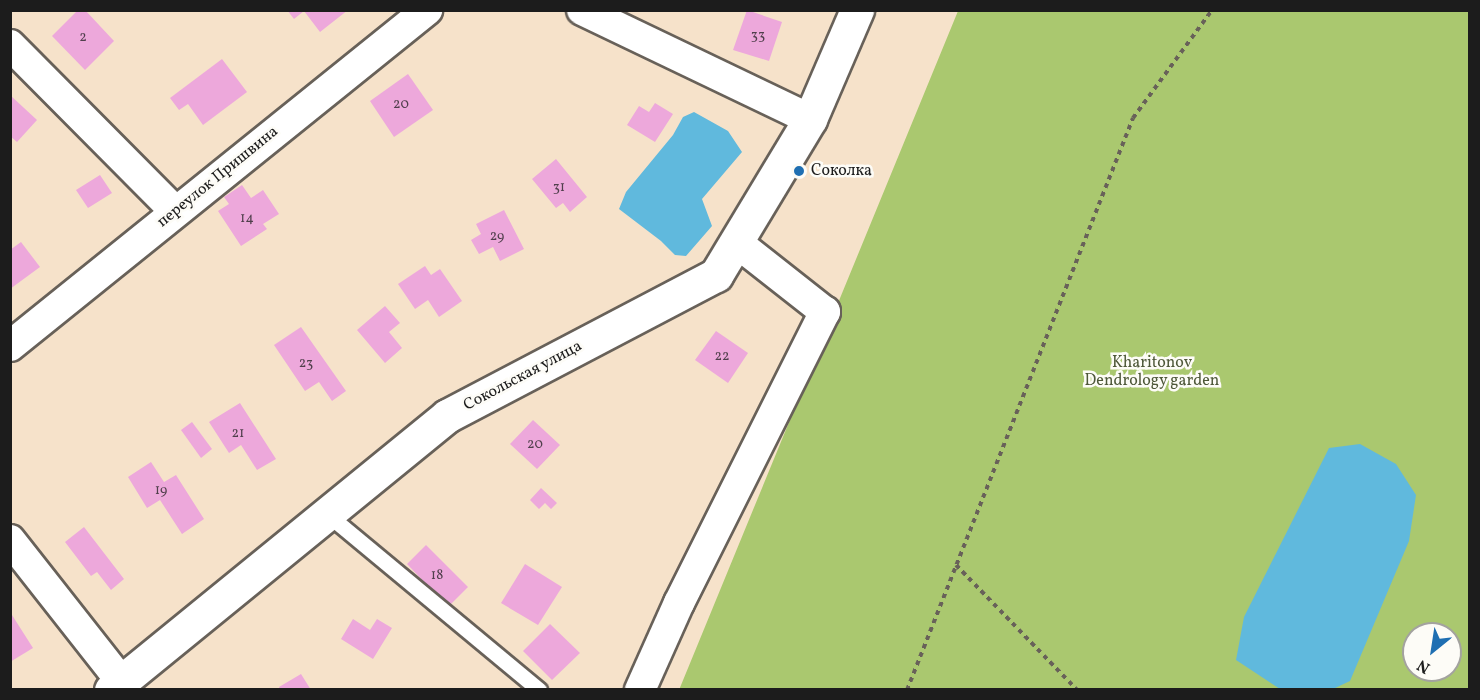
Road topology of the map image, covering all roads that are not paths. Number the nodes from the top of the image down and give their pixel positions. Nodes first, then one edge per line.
1 (427, 10) edge
2 (582, 10) edge
3 (857, 10) edge
4 (10, 45) edge
5 (810, 119) junction
6 (175, 211) junction
7 (736, 242) junction
8 (10, 346) edge
9 (326, 513) junction
10 (10, 540) edge
11 (116, 685) edge
12 (539, 690) edge
13 (640, 690) edge

1 - 6 street, переулок Пришвина
2 - 5 street
3 - 5 street, Сокольская улица
4 - 6 street
5 - 7 street, Сокольская улица
6 - 8 street, переулок Пришвина
7 - 9 street, Сокольская улица
7 - 13 street
9 - 11 street, Сокольская улица
9 - 12 lane
10 - 11 street

